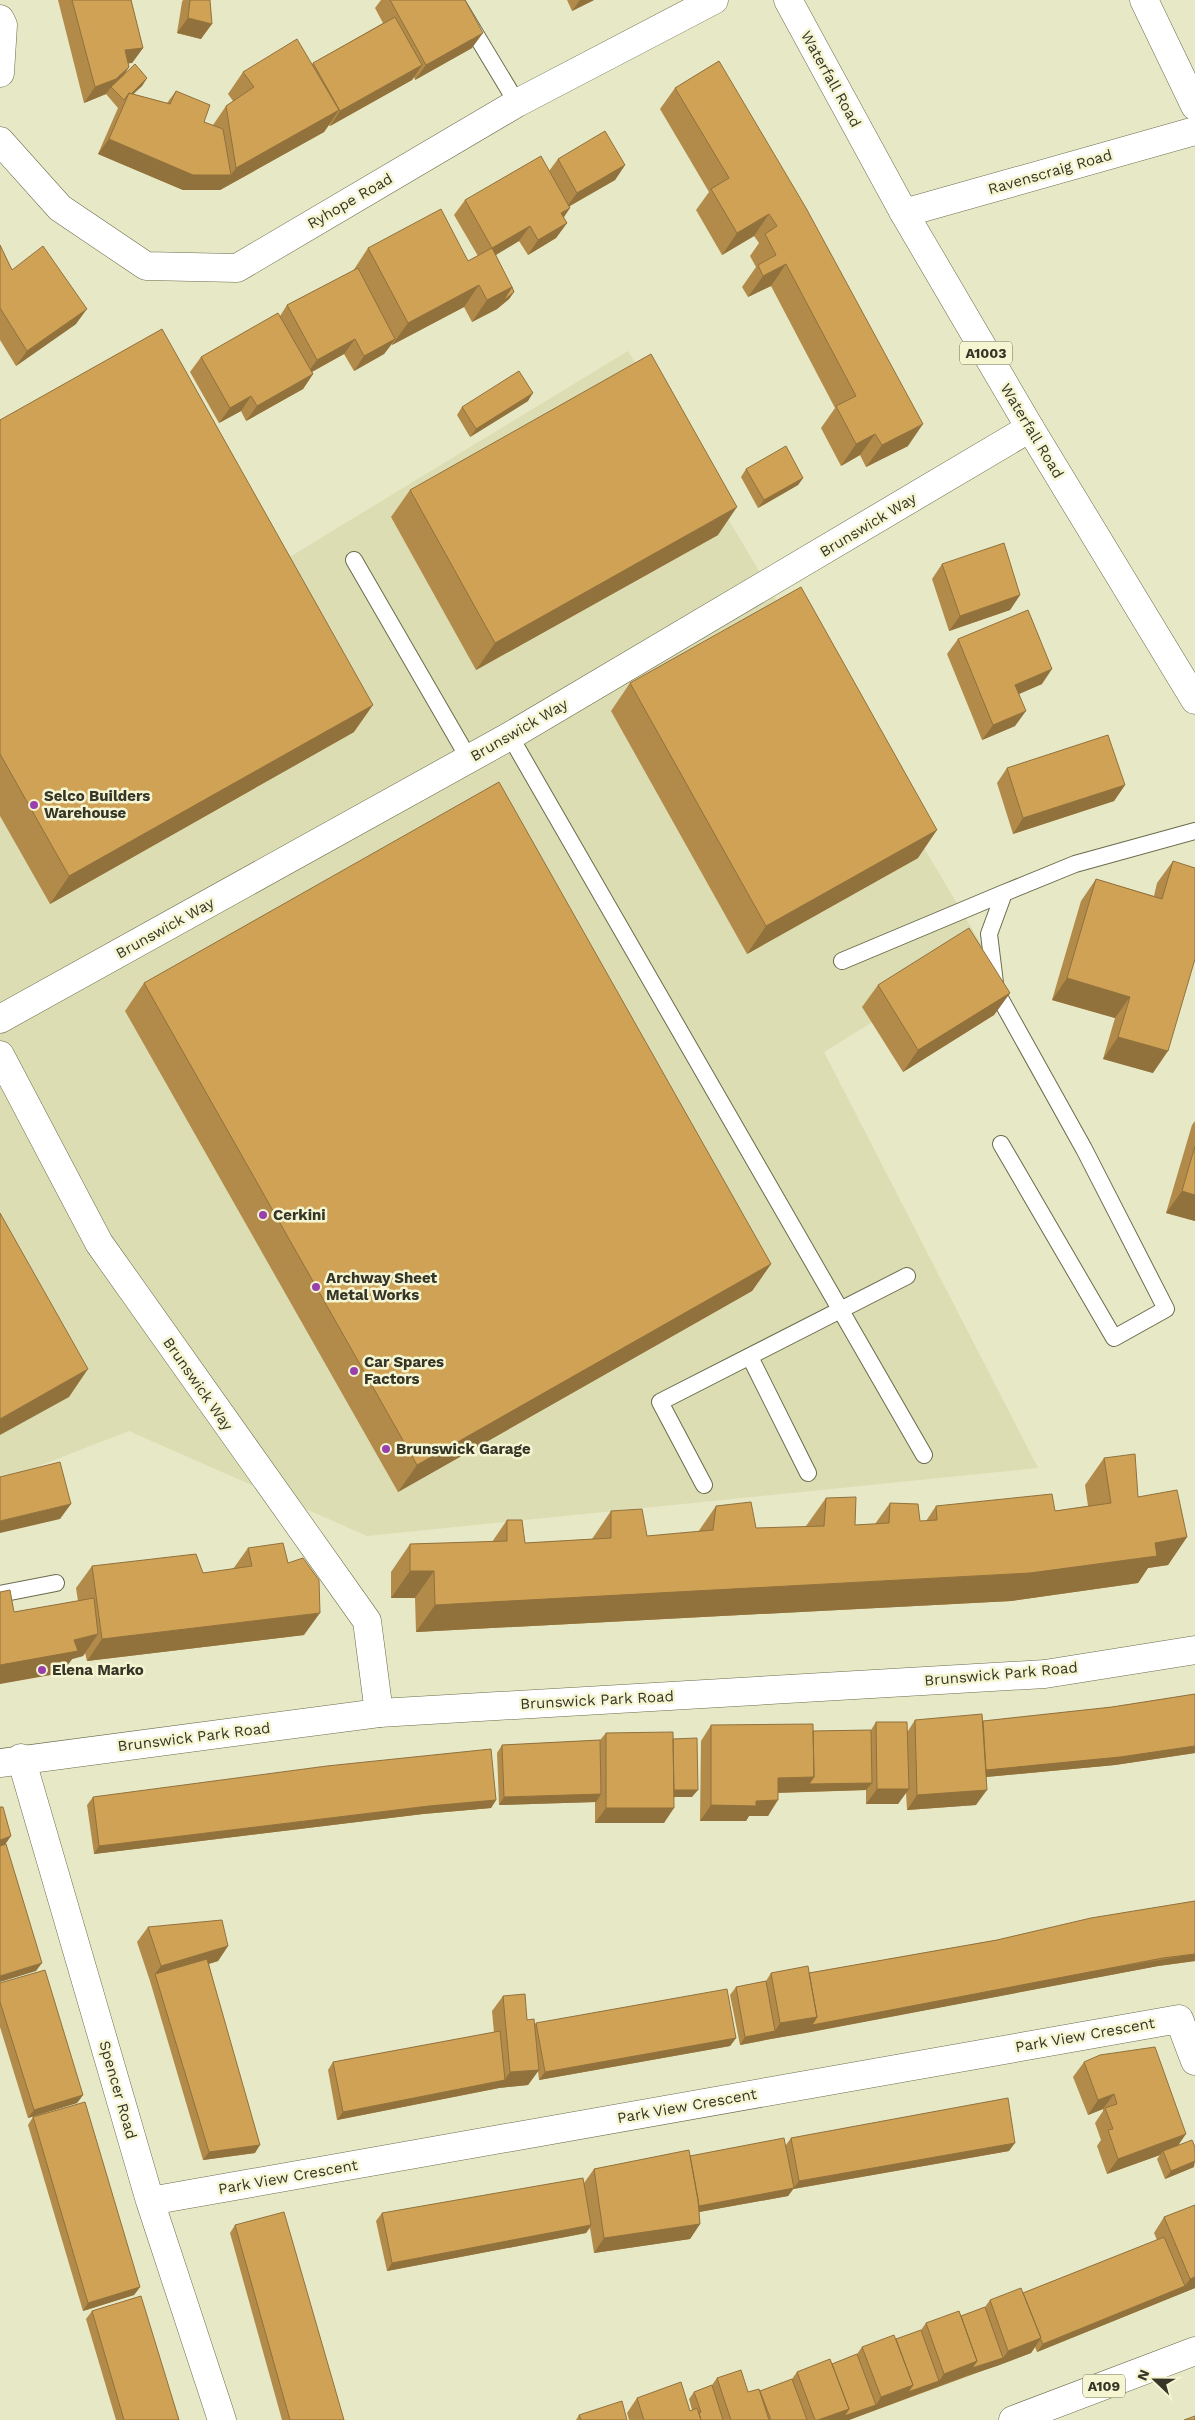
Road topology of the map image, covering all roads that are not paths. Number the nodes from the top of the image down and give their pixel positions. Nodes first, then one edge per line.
1 (454, 0) edge
2 (714, 0) edge
3 (788, 0) edge
4 (1144, 0) edge
5 (0, 19) edge
6 (0, 73) edge
7 (517, 103) junction
8 (1195, 106) edge
9 (1195, 131) edge
10 (0, 141) edge
11 (904, 213) junction
12 (1030, 428) junction
13 (354, 560) dead end
14 (1195, 700) edge
15 (510, 736) junction
16 (469, 759) junction
17 (1195, 831) edge
18 (1004, 893) junction
19 (842, 960) dead end
20 (0, 1019) edge
21 (0, 1055) edge
22 (1001, 1144) dead end
23 (907, 1276) dead end
24 (842, 1310) junction
25 (750, 1356) junction
26 (924, 1456) dead end
27 (808, 1473) dead end
28 (704, 1485) dead end
29 (56, 1583) dead end
30 (0, 1594) edge
31 (1195, 1650) edge
32 (379, 1713) junction
33 (11, 1760) edge
34 (1195, 2061) edge
35 (150, 2201) junction
36 (1195, 2352) edge
37 (222, 2420) edge
38 (1012, 2420) edge

1 - 7 lane
2 - 7 street, Ryhope Road
3 - 11 street, Waterfall Road / A1003
4 - 8 street
5 - 6 street
7 - 10 street, Ryhope Road
9 - 11 street, Ravenscraig Road
11 - 12 street, Waterfall Road / A1003
12 - 14 street, Waterfall Road / A1003
12 - 15 street, Brunswick Way
13 - 16 lane
15 - 16 street, Brunswick Way
15 - 24 lane
16 - 20 street, Brunswick Way
17 - 18 lane
18 - 19 lane
18 - 22 lane
21 - 32 street, Brunswick Way
23 - 24 lane
24 - 25 lane
24 - 26 lane
25 - 27 lane
25 - 28 lane
29 - 30 lane
31 - 32 street, Brunswick Park Road
32 - 33 street, Brunswick Park Road
33 - 35 street, Spencer Road
34 - 35 street, Park View Crescent
35 - 37 street, Spencer Road
36 - 38 street, A109

